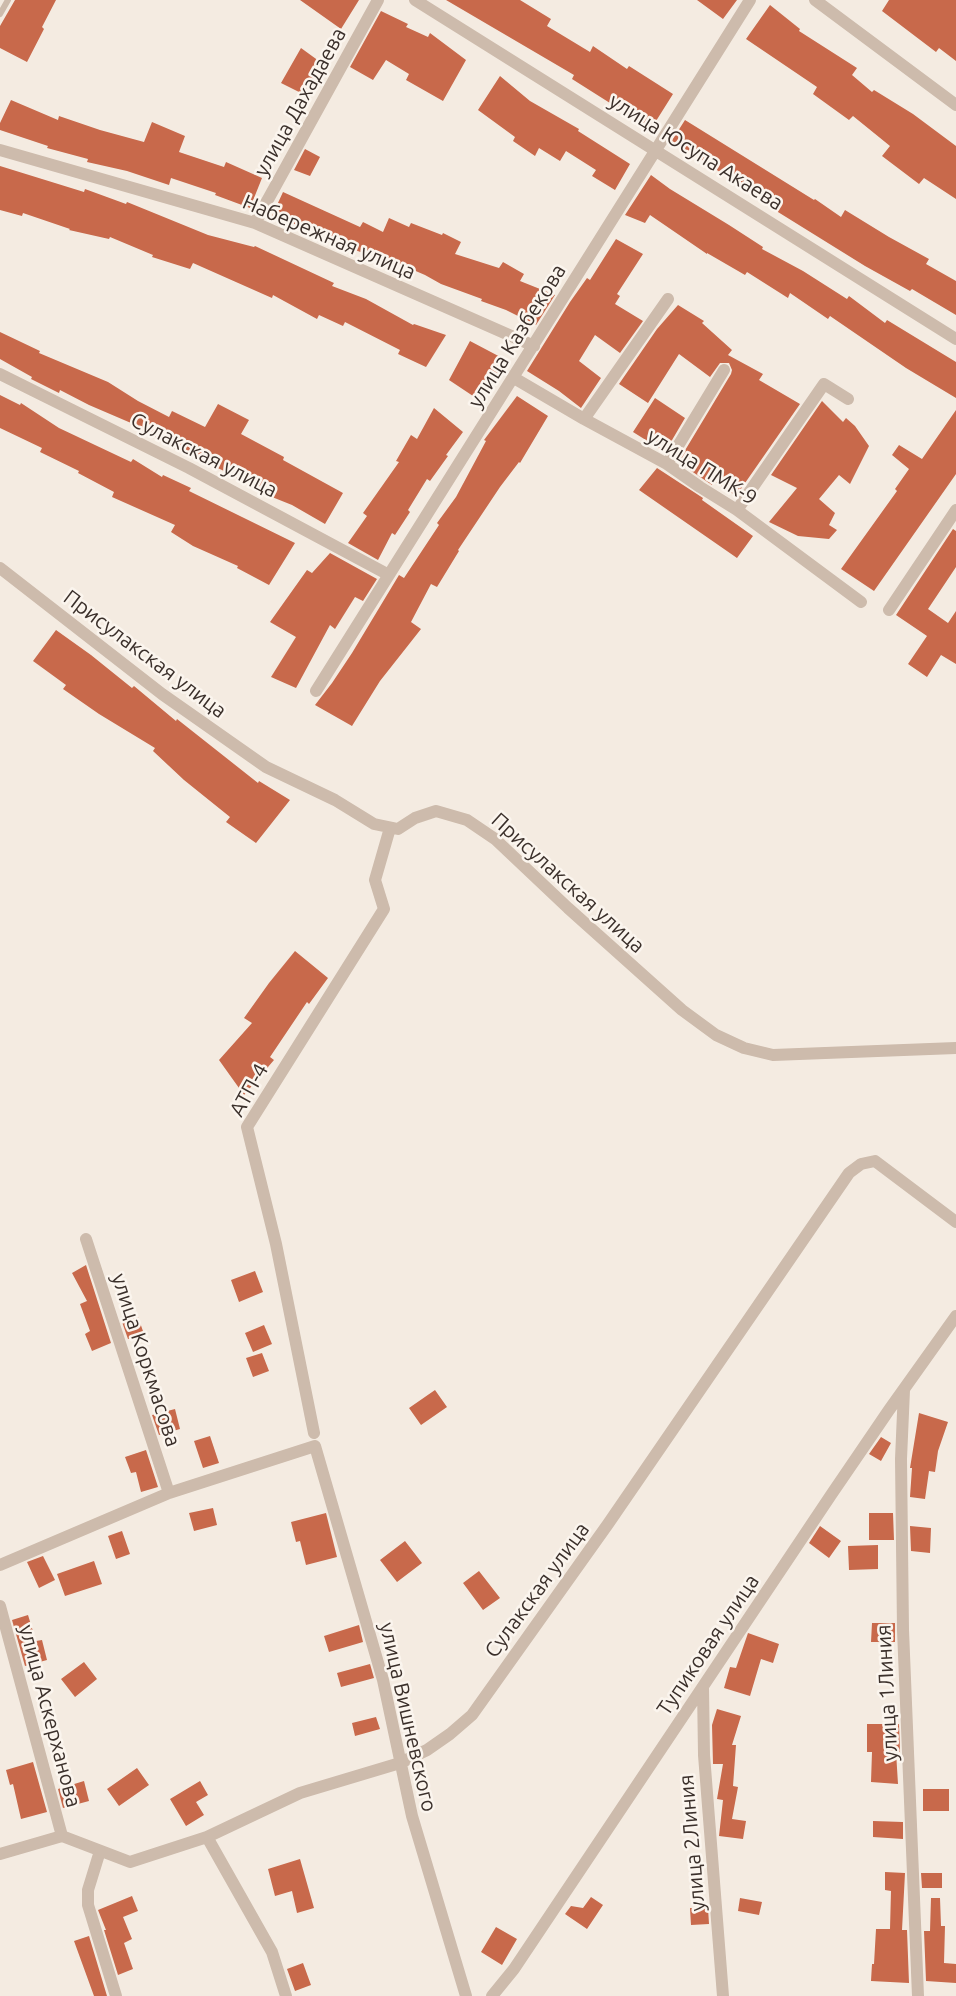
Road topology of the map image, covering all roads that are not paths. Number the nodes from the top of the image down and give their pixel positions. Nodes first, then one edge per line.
1 (8, 0) edge
2 (378, 0) edge
3 (415, 0) edge
4 (750, 0) edge
5 (815, 0) edge
6 (0, 14) edge
7 (956, 105) edge
8 (0, 150) edge
9 (656, 150) junction
10 (255, 223) junction
11 (668, 299) dead end
12 (956, 339) edge
13 (534, 346) junction
14 (724, 370) dead end
15 (0, 374) edge
16 (514, 378) junction
17 (848, 399) dead end
18 (584, 419) junction
19 (667, 464) junction
20 (737, 510) junction
21 (956, 510) edge
22 (0, 568) edge
23 (389, 575) junction
24 (861, 602) dead end
25 (889, 610) dead end
26 (316, 691) dead end
27 (390, 828) junction
28 (956, 1048) edge
29 (956, 1222) edge
30 (86, 1239) dead end
31 (956, 1316) edge
32 (904, 1389) junction
33 (314, 1433) dead end
34 (169, 1493) junction
35 (0, 1565) edge
36 (0, 1606) edge
37 (703, 1687) junction
38 (400, 1763) junction
39 (62, 1836) junction
40 (207, 1837) junction
41 (100, 1851) junction
42 (0, 1854) edge
43 (116, 1996) edge
44 (286, 1996) edge
45 (466, 1996) edge
46 (492, 1996) edge
47 (723, 1996) edge
48 (918, 1996) edge

1 - 6 lane
2 - 10 street, улица Дахадаева
3 - 9 street, улица Юсупа Акаева
4 - 9 street, улица Казбекова
5 - 7 street
8 - 10 street, Набережная улица
9 - 12 street, улица Юсупа Акаева
9 - 13 street, улица Казбекова
10 - 13 street, Набережная улица
11 - 18 street
13 - 16 street, улица Казбекова
14 - 19 street
15 - 23 street, Сулакская улица
16 - 18 street, улица ПМК-9
16 - 23 street, улица Казбекова
17 - 20 street
18 - 19 street, улица ПМК-9
19 - 20 street, улица ПМК-9
20 - 24 street, улица ПМК-9
21 - 25 street
22 - 27 street, Присулакская улица
23 - 26 street, улица Казбекова
27 - 28 street, Присулакская улица
27 - 33 street, АТП-4
29 - 38 street, Сулакская улица
30 - 34 street, улица Коркмасова
31 - 32 street, Тупиковая улица
32 - 37 street, Тупиковая улица
32 - 48 street, улица 1Линия
34 - 35 street
34 - 38 street, улица Вишневского
36 - 39 street, улица Аскерханова
37 - 46 street, Тупиковая улица
37 - 47 street, улица 2Линия
38 - 40 street, Сулакская улица
38 - 45 street, улица Вишневского
39 - 41 street, Сулакская улица
39 - 42 street
40 - 41 street, Сулакская улица
40 - 44 street
41 - 43 street

